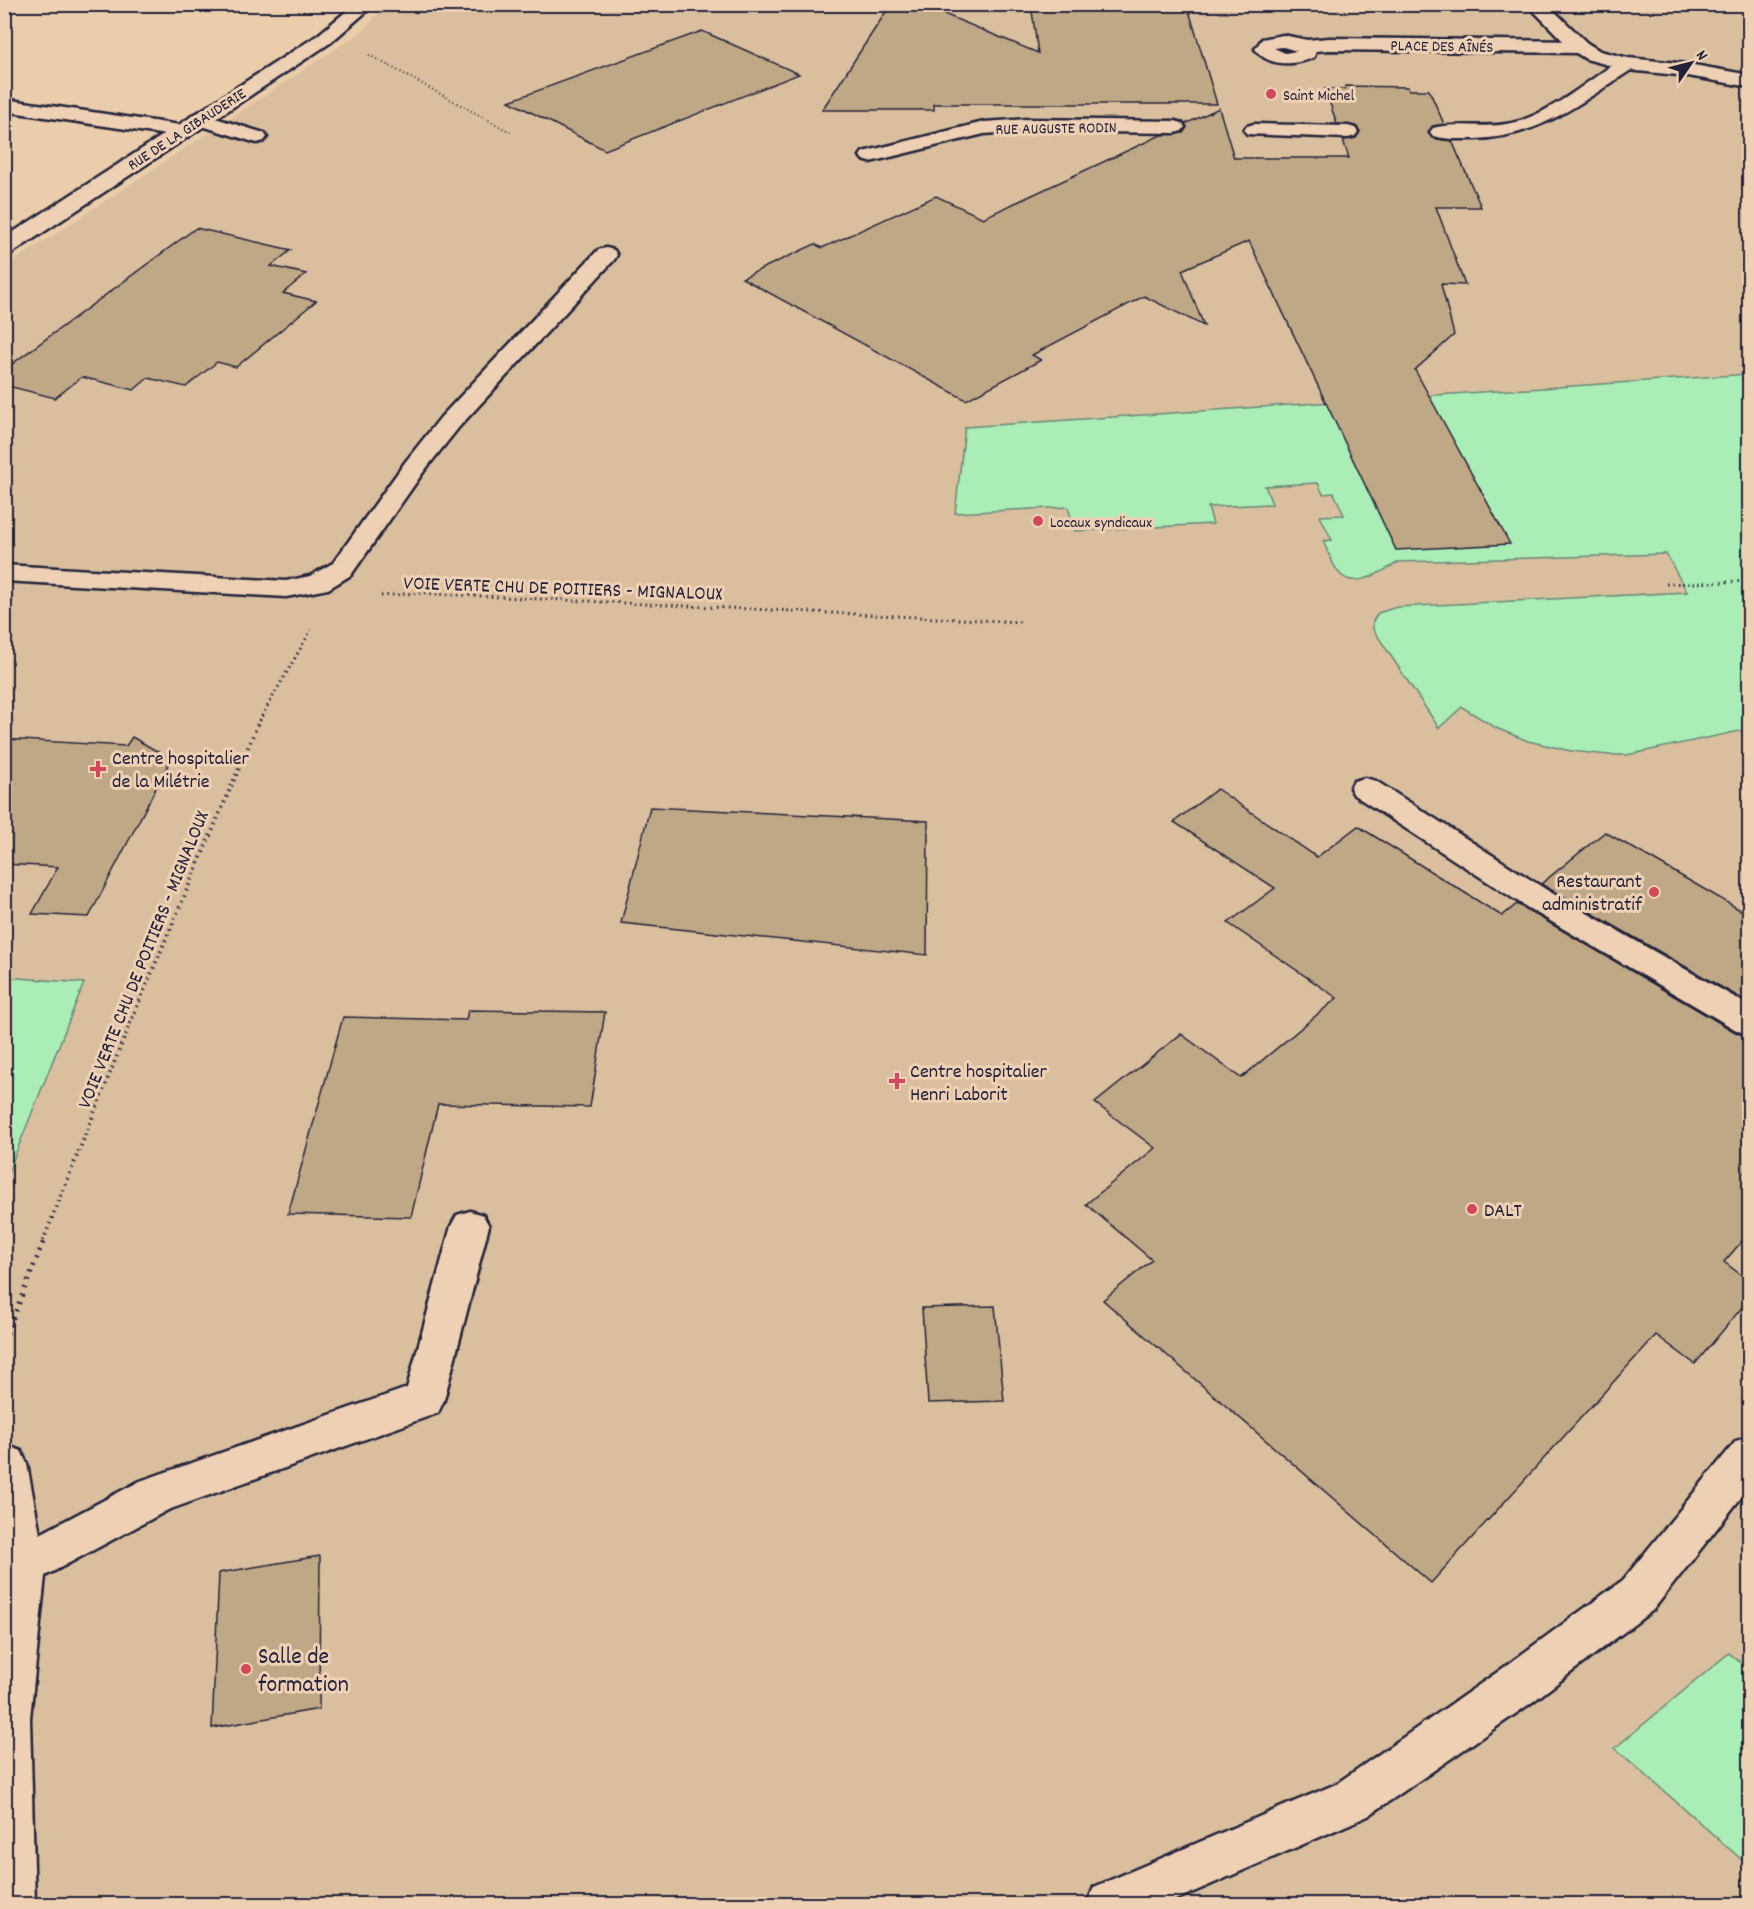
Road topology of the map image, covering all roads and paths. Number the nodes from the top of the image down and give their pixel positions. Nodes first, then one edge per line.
1 (366, 4) edge
2 (1536, 4) edge
3 (1304, 46) dead end
4 (1580, 46) junction
5 (368, 55) dead end
6 (1627, 64) junction
7 (1749, 81) edge
8 (4, 105) edge
9 (200, 119) junction
10 (1175, 127) dead end
11 (1254, 130) dead end
12 (180, 131) junction
13 (1348, 132) dead end
14 (1440, 132) dead end
15 (512, 133) dead end
16 (257, 137) dead end
17 (870, 156) dead end
18 (4, 248) edge
19 (606, 255) dead end
20 (4, 573) edge
21 (1749, 580) edge
22 (1666, 584) dead end
23 (372, 597) dead end
24 (1021, 622) dead end
25 (318, 624) dead end
26 (1365, 788) dead end
27 (1749, 1022) edge
28 (470, 1226) dead end
29 (4, 1341) edge
30 (1749, 1454) edge
31 (5, 1463) edge
32 (25, 1564) junction
33 (11, 1905) edge
34 (1111, 1905) edge

1 - 9 street, RUE DE LA GIBAUDERIE
2 - 4 street
3 - 4 street, PLACE DES AÎNÉS
4 - 6 street
5 - 15 path
6 - 7 street
6 - 14 street
8 - 12 street
9 - 12 street, RUE DE LA GIBAUDERIE
9 - 16 street
10 - 17 street, RUE AUGUSTE RODIN
11 - 13 street
12 - 18 street, RUE DE LA GIBAUDERIE
19 - 20 street
21 - 22 path
23 - 24 path, VOIE VERTE CHU DE POITIERS - MIGNALOUX
25 - 29 path, VOIE VERTE CHU DE POITIERS - MIGNALOUX
26 - 27 street
28 - 32 street
30 - 34 street
31 - 32 street
32 - 33 street

